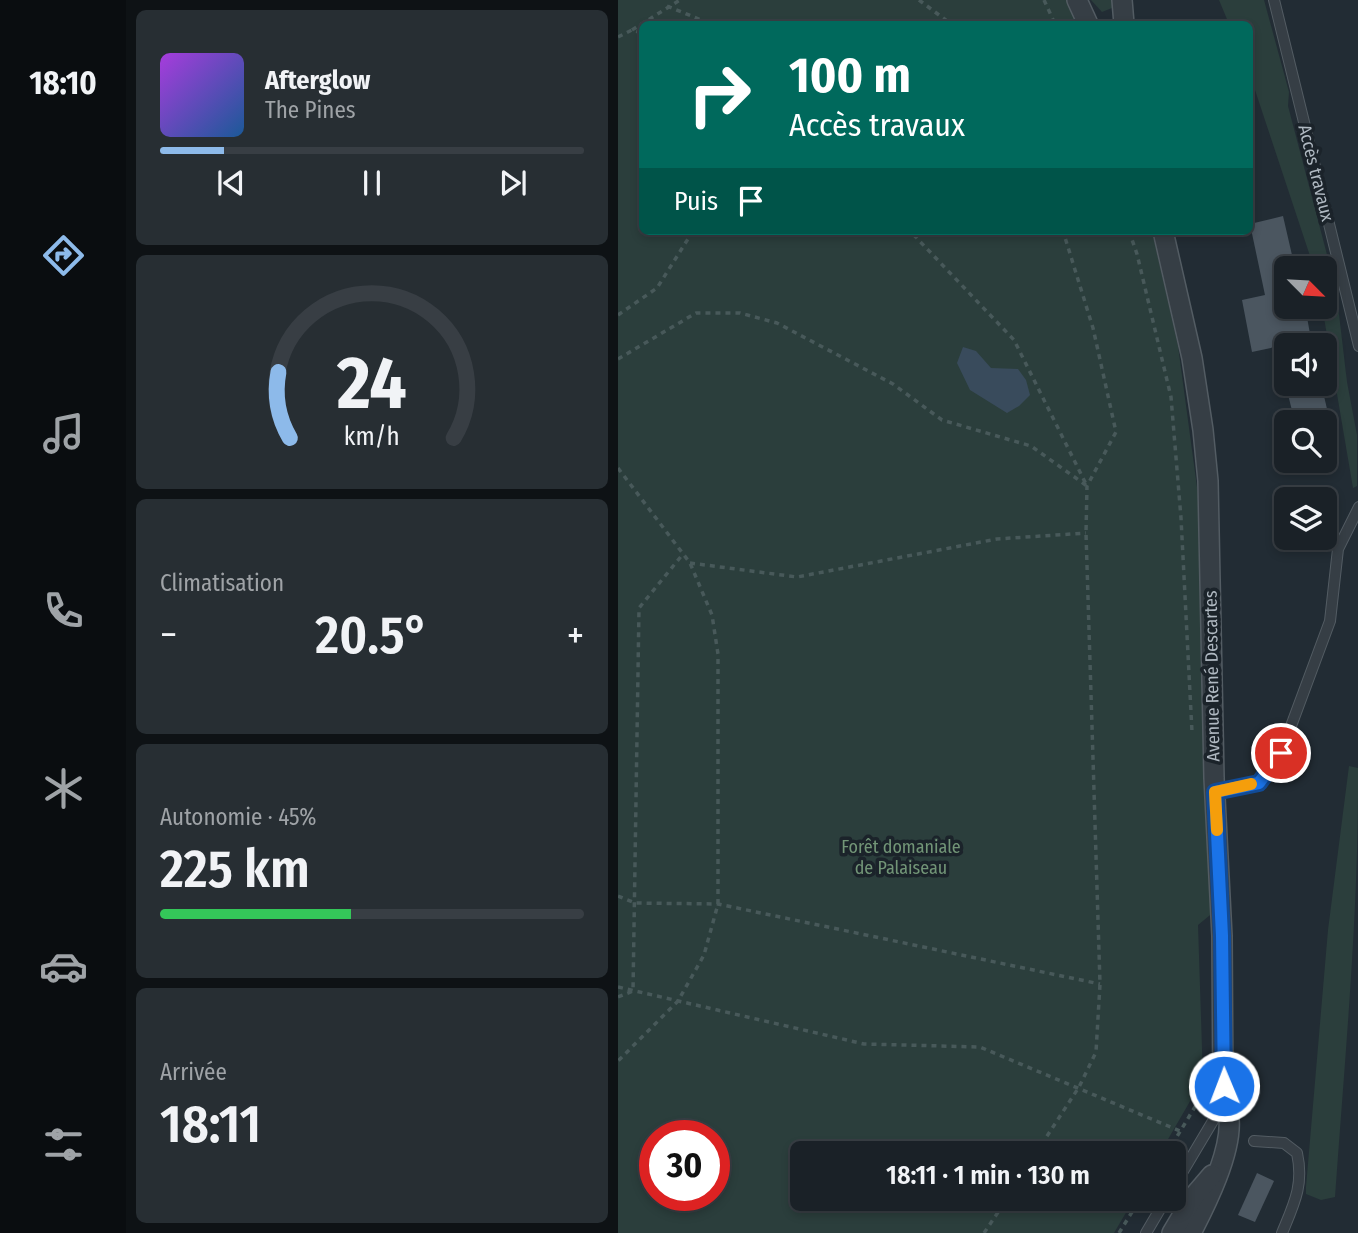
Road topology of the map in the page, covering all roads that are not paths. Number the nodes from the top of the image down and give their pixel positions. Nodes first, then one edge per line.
1 (1077, 0) edge
2 (1122, 0) edge
3 (1274, 0) edge
4 (1087, 21) edge
5 (1124, 21) edge
6 (1164, 235) edge
7 (1358, 345) edge
8 (1358, 507) edge
9 (1215, 792) junction
10 (1223, 1103) junction
11 (1254, 1141) dead end
12 (1186, 1166) edge
13 (1220, 1166) junction
14 (1159, 1211) edge
15 (1146, 1233) edge
16 (1172, 1233) edge
17 (1191, 1233) edge
18 (1282, 1233) edge

1 - 4 street
2 - 5 street
3 - 7 lane, Accès travaux
6 - 9 street, Avenue René Descartes
8 - 9 lane
9 - 10 street, Avenue René Descartes
10 - 12 lane
10 - 13 street, Avenue René Descartes
11 - 18 lane
13 - 16 street
13 - 17 street, Avenue René Descartes
14 - 15 lane

